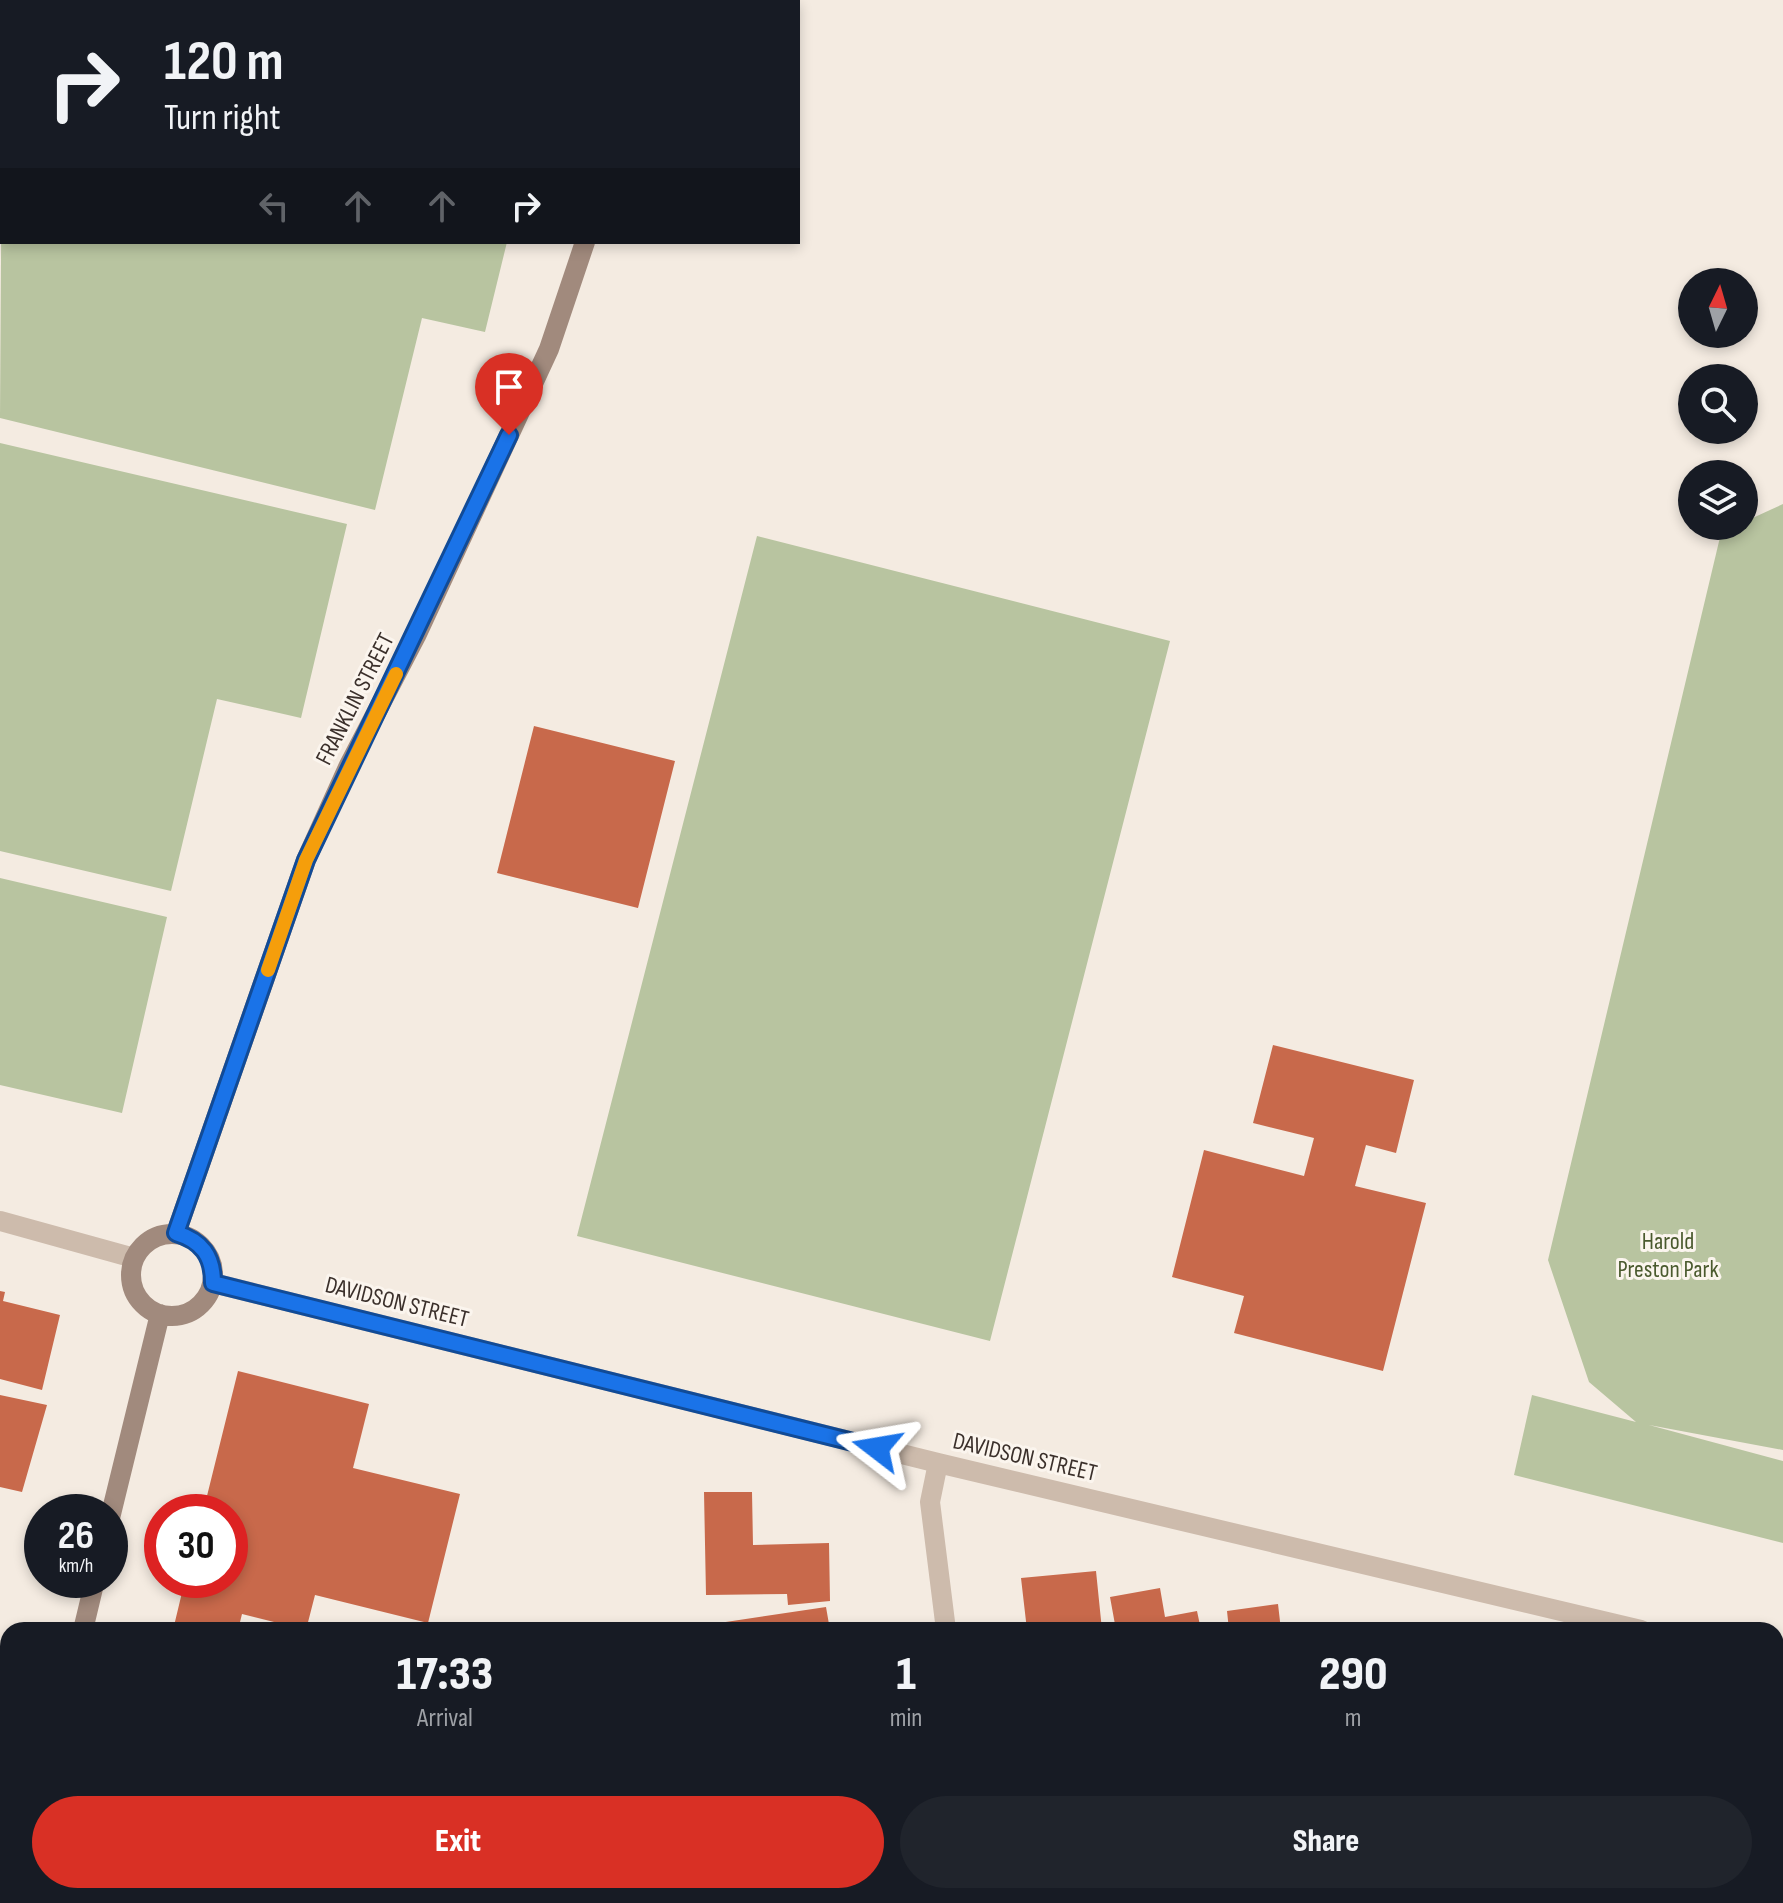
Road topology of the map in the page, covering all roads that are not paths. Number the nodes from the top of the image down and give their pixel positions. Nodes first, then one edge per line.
1 (584, 244) edge
2 (0, 1221) edge
3 (176, 1233) junction
4 (134, 1258) junction
5 (213, 1283) junction
6 (160, 1314) junction
7 (938, 1463) junction
8 (116, 1494) edge
9 (91, 1598) edge
10 (85, 1622) edge
11 (945, 1622) edge
12 (1607, 1622) edge

1 - 3 street, FRANKLIN STREET
2 - 4 street
3 - 4 street
3 - 5 street
4 - 6 street
5 - 6 street
5 - 7 street, DAVIDSON STREET
6 - 8 street
7 - 11 street
7 - 12 street, DAVIDSON STREET
9 - 10 street

